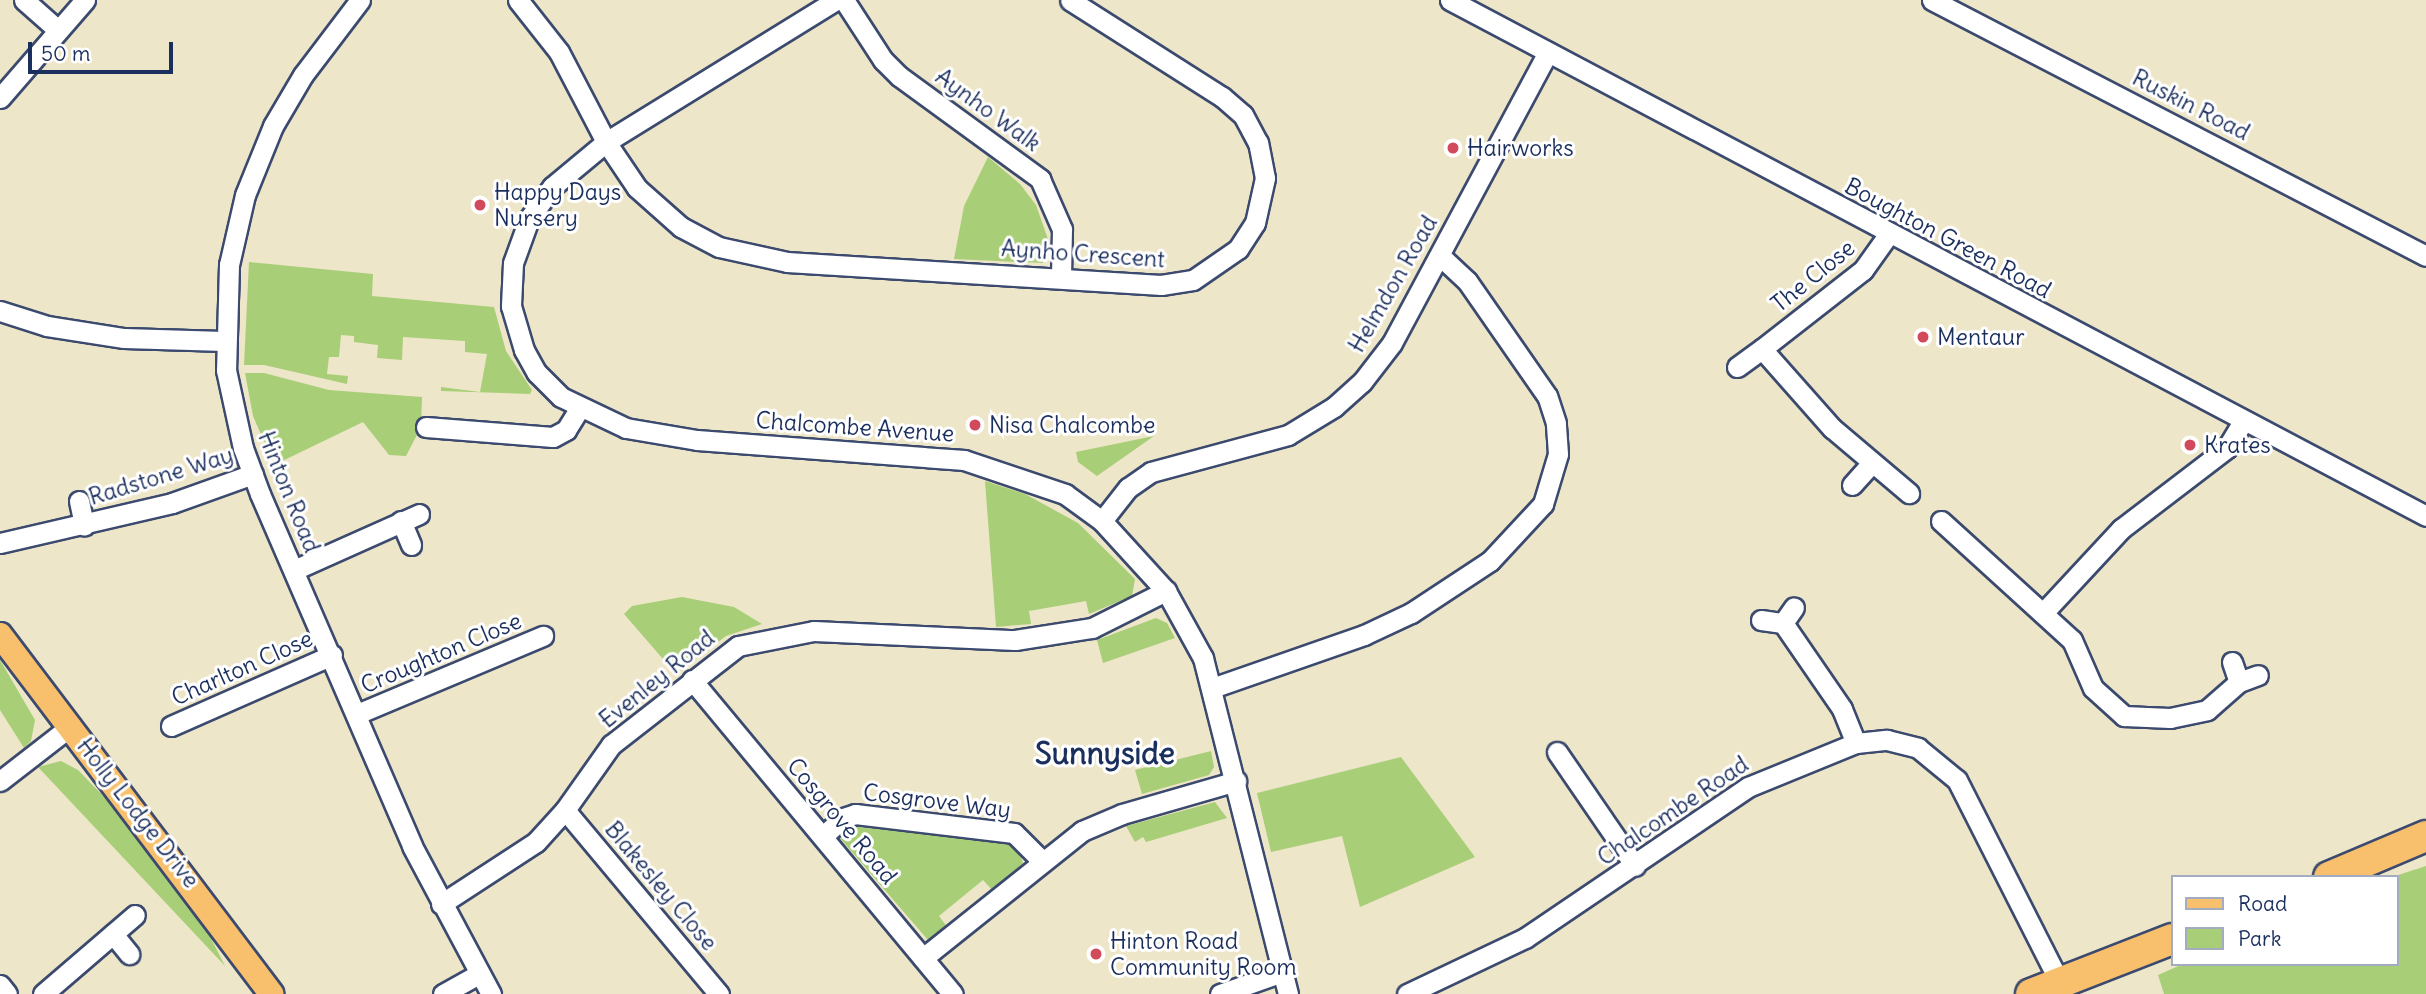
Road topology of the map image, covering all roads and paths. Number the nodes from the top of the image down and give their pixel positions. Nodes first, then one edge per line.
1 (24, 0) edge
2 (85, 0) edge
3 (360, 0) edge
4 (518, 0) edge
5 (836, 0) edge
6 (844, 0) edge
7 (1070, 0) edge
8 (1450, 0) edge
9 (1932, 0) edge
10 (58, 30) junction
11 (1548, 52) junction
12 (0, 97) edge
13 (606, 142) junction
14 (1888, 235) junction
15 (1440, 256) junction
16 (2426, 257) edge
17 (1061, 277) junction
18 (0, 311) edge
19 (223, 341) junction
20 (1762, 349) junction
21 (1737, 367) dead end
22 (579, 409) junction
23 (2244, 421) junction
24 (426, 428) dead end
25 (1871, 463) junction
26 (253, 474) junction
27 (1852, 485) dead end
28 (1909, 493) dead end
29 (79, 501) dead end
30 (2426, 516) edge
31 (1941, 520) dead end
32 (1102, 521) junction
33 (84, 526) junction
34 (0, 543) edge
35 (411, 545) dead end
36 (294, 570) junction
37 (1166, 591) junction
38 (2043, 613) junction
39 (1761, 620) dead end
40 (0, 635) edge
41 (543, 636) dead end
42 (332, 655) junction
43 (2232, 662) dead end
44 (2258, 675) dead end
45 (692, 680) junction
46 (2239, 682) junction
47 (1212, 688) junction
48 (357, 714) junction
49 (71, 726) junction
50 (171, 726) dead end
51 (1856, 743) junction
52 (1558, 751) dead end
53 (0, 781) edge
54 (1236, 781) junction
55 (565, 810) junction
56 (2426, 835) edge
57 (823, 836) junction
58 (1042, 861) junction
59 (1635, 866) junction
60 (2334, 875) edge
61 (440, 904) junction
62 (135, 915) dead end
63 (113, 934) junction
64 (2170, 940) edge
65 (129, 954) dead end
66 (923, 958) junction
67 (1282, 972) junction
68 (479, 974) junction
69 (2060, 983) junction
70 (0, 985) edge
71 (7, 994) edge
72 (43, 994) edge
73 (272, 994) edge
74 (443, 994) edge
75 (491, 994) edge
76 (719, 994) edge
77 (953, 994) edge
78 (1220, 994) edge
79 (1288, 994) edge
80 (1407, 994) edge
81 (2031, 994) edge

1 - 10 street
2 - 10 street
3 - 19 street, Hinton Road
4 - 13 street, Aynho Crescent
5 - 13 street, Chalcombe Avenue
6 - 17 street, Aynho Walk
7 - 17 street, Aynho Crescent
8 - 11 street, Boughton Green Road
9 - 16 street, Ruskin Road
10 - 12 street
11 - 14 street, Boughton Green Road
11 - 15 street, Helmdon Road
13 - 17 street, Aynho Crescent
13 - 22 street, Chalcombe Avenue
14 - 20 street, The Close
14 - 23 street, Boughton Green Road
15 - 32 street, Helmdon Road
15 - 47 street
18 - 19 street
19 - 26 street, Hinton Road
20 - 21 street, The Close
20 - 25 street
22 - 24 street
22 - 32 street, Chalcombe Avenue
23 - 30 street, Boughton Green Road
23 - 38 street
25 - 27 street
25 - 28 street
26 - 33 street, Radstone Way
26 - 36 street, Hinton Road
29 - 33 street, Radstone Way
31 - 38 street
32 - 37 street, Chalcombe Avenue
33 - 34 street, Radstone Way
35 - 36 street
36 - 42 street, Hinton Road
37 - 45 street, Evenley Road
37 - 47 street, Chalcombe Avenue
38 - 46 street
39 - 51 street
40 - 49 main road, Holly Lodge Drive
41 - 48 street, Croughton Close
42 - 48 street, Hinton Road
42 - 50 street, Charlton Close
43 - 46 street
44 - 46 street
45 - 55 street, Evenley Road
45 - 57 street, Cosgrove Road
47 - 54 street, Chalcombe Avenue
48 - 61 street, Hinton Road
49 - 53 street
49 - 73 main road, Holly Lodge Drive
51 - 59 street, Chalcombe Road
51 - 69 street, Chalcombe Road
52 - 59 street
54 - 58 street
54 - 67 street, Chalcombe Avenue
55 - 61 street, Evenley Road
55 - 76 street, Blakesley Close
56 - 60 highway
57 - 58 street, Cosgrove Way
57 - 66 street, Cosgrove Road
58 - 66 street
59 - 80 street, Chalcombe Road
61 - 68 street, Hinton Road
62 - 63 street
63 - 65 street
63 - 72 street
64 - 69 highway
66 - 77 street, Cosgrove Road
67 - 78 street
67 - 79 street, Chalcombe Avenue
68 - 74 street
68 - 75 street, Hinton Road
69 - 81 highway
70 - 71 street

